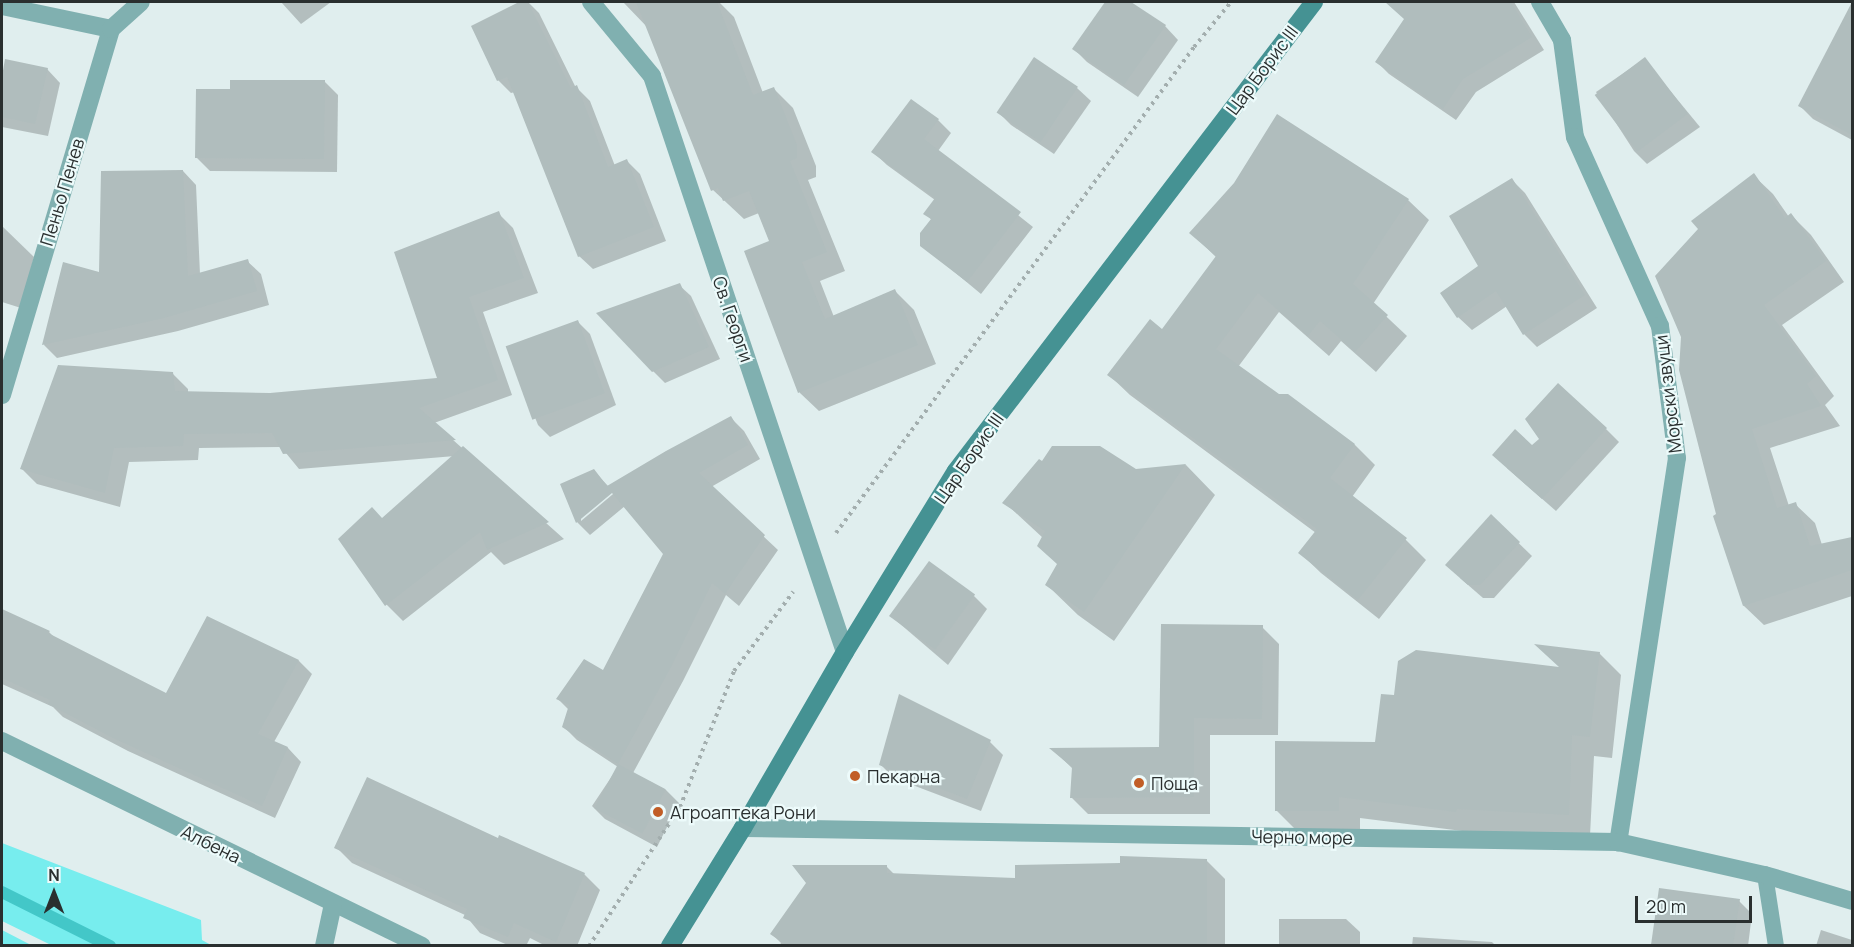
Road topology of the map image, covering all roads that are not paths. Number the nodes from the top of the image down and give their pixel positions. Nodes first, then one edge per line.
1 (141, 2) edge
2 (591, 2) edge
3 (1314, 2) edge
4 (1540, 2) edge
5 (2, 6) edge
6 (111, 29) junction
7 (2, 395) edge
8 (845, 652) junction
9 (2, 741) edge
10 (743, 828) junction
11 (1618, 842) junction
12 (1765, 875) junction
13 (1852, 902) edge
14 (333, 904) junction
15 (324, 945) edge
16 (422, 945) edge
17 (670, 945) edge
18 (1776, 945) edge

1 - 6 street
2 - 8 street, Св. Георги
3 - 8 street, Цар Борис III
4 - 11 street, Морски звуци
5 - 6 street
6 - 7 street, Пеньо Пенев
8 - 10 street, Цар Борис III
9 - 14 street, Албена
10 - 11 street, Черно море
10 - 17 street, Цар Борис III
11 - 12 street, Черно море
12 - 13 street, Черно море
12 - 18 lane
14 - 15 street
14 - 16 street, Албена

